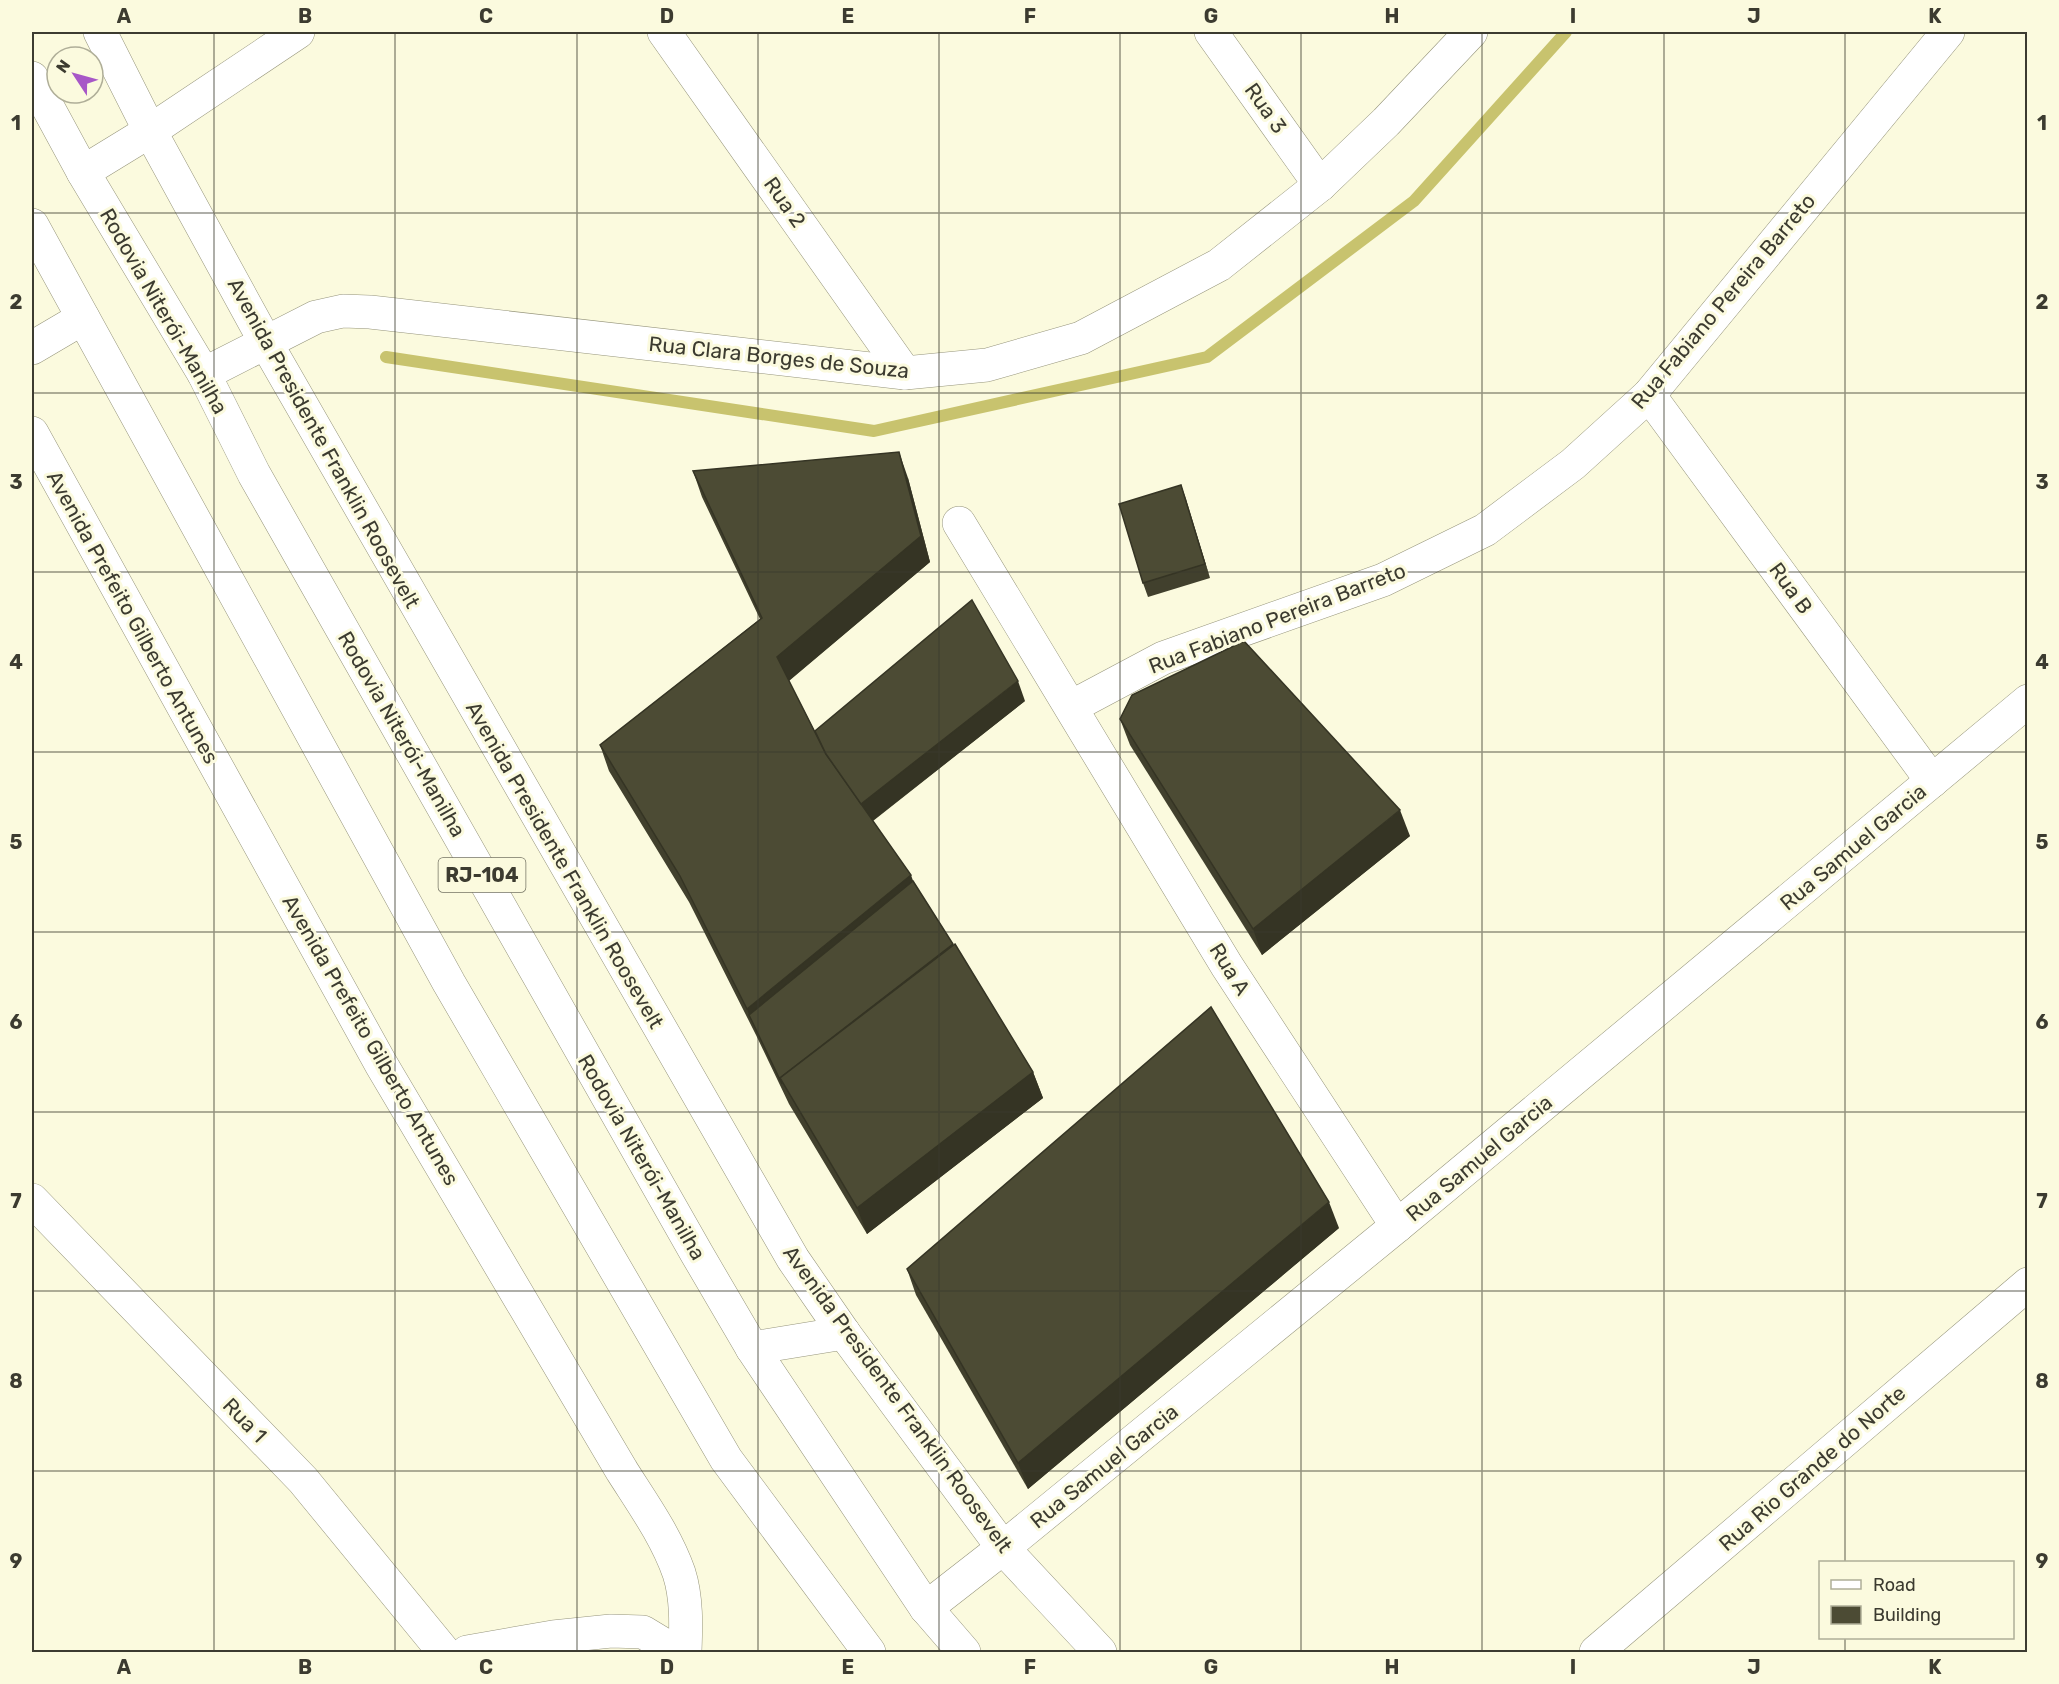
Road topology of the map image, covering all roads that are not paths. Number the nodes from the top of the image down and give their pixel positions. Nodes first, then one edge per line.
1 (99, 32) edge
2 (298, 32) edge
3 (664, 32) edge
4 (1211, 32) edge
5 (1471, 32) edge
6 (1948, 32) edge
7 (32, 78) edge
8 (150, 131) junction
9 (83, 172) junction
10 (1320, 185) junction
11 (32, 225) edge
12 (82, 318) junction
13 (266, 344) junction
14 (32, 348) edge
15 (905, 373) junction
16 (204, 374) junction
17 (1649, 395) junction
18 (32, 433) edge
19 (959, 523) dead end
20 (2028, 702) edge
21 (1071, 707) junction
22 (1932, 781) junction
23 (32, 1200) edge
24 (1397, 1226) junction
25 (2028, 1284) edge
26 (844, 1334) junction
27 (752, 1348) junction
28 (1003, 1548) junction
29 (926, 1608) junction
30 (444, 1653) edge
31 (467, 1653) edge
32 (676, 1653) edge
33 (685, 1653) edge
34 (869, 1653) edge
35 (964, 1653) edge
36 (1100, 1653) edge
37 (1596, 1653) edge

1 - 8 main road, Avenida Presidente Franklin Roosevelt
2 - 8 main road
3 - 15 main road, Rua 2
4 - 10 main road, Rua 3
5 - 10 main road, Rua Clara Borges de Souza
6 - 17 main road, Rua Fabiano Pereira Barreto
7 - 9 main road, Rodovia Niterói-Manilha / RJ-104
8 - 9 main road
8 - 13 main road, Avenida Presidente Franklin Roosevelt
9 - 16 main road, Rodovia Niterói-Manilha / RJ-104
10 - 15 main road, Rua Clara Borges de Souza
11 - 12 main road
12 - 14 main road
12 - 34 main road
13 - 15 main road, Rua Clara Borges de Souza
13 - 16 main road, Rua Clara Borges de Souza
13 - 26 main road, Avenida Presidente Franklin Roosevelt
16 - 27 main road, Rodovia Niterói-Manilha / RJ-104
17 - 21 main road, Rua Fabiano Pereira Barreto
17 - 22 main road, Rua B
18 - 33 main road, Avenida Prefeito Gilberto Antunes
19 - 21 main road, Rua A
20 - 22 main road, Rua Samuel Garcia
21 - 24 main road, Rua A
22 - 24 main road, Rua Samuel Garcia
23 - 30 main road, Rua 1
24 - 28 main road, Rua Samuel Garcia
25 - 37 main road, Rua Rio Grande do Norte
26 - 27 main road
26 - 28 main road, Avenida Presidente Franklin Roosevelt
27 - 29 main road, Rodovia Niterói-Manilha / RJ-104
28 - 29 main road, Rua Samuel Garcia
28 - 36 main road, Avenida Presidente Franklin Roosevelt
29 - 35 main road, Rodovia Niterói-Manilha / RJ-104
31 - 32 main road

